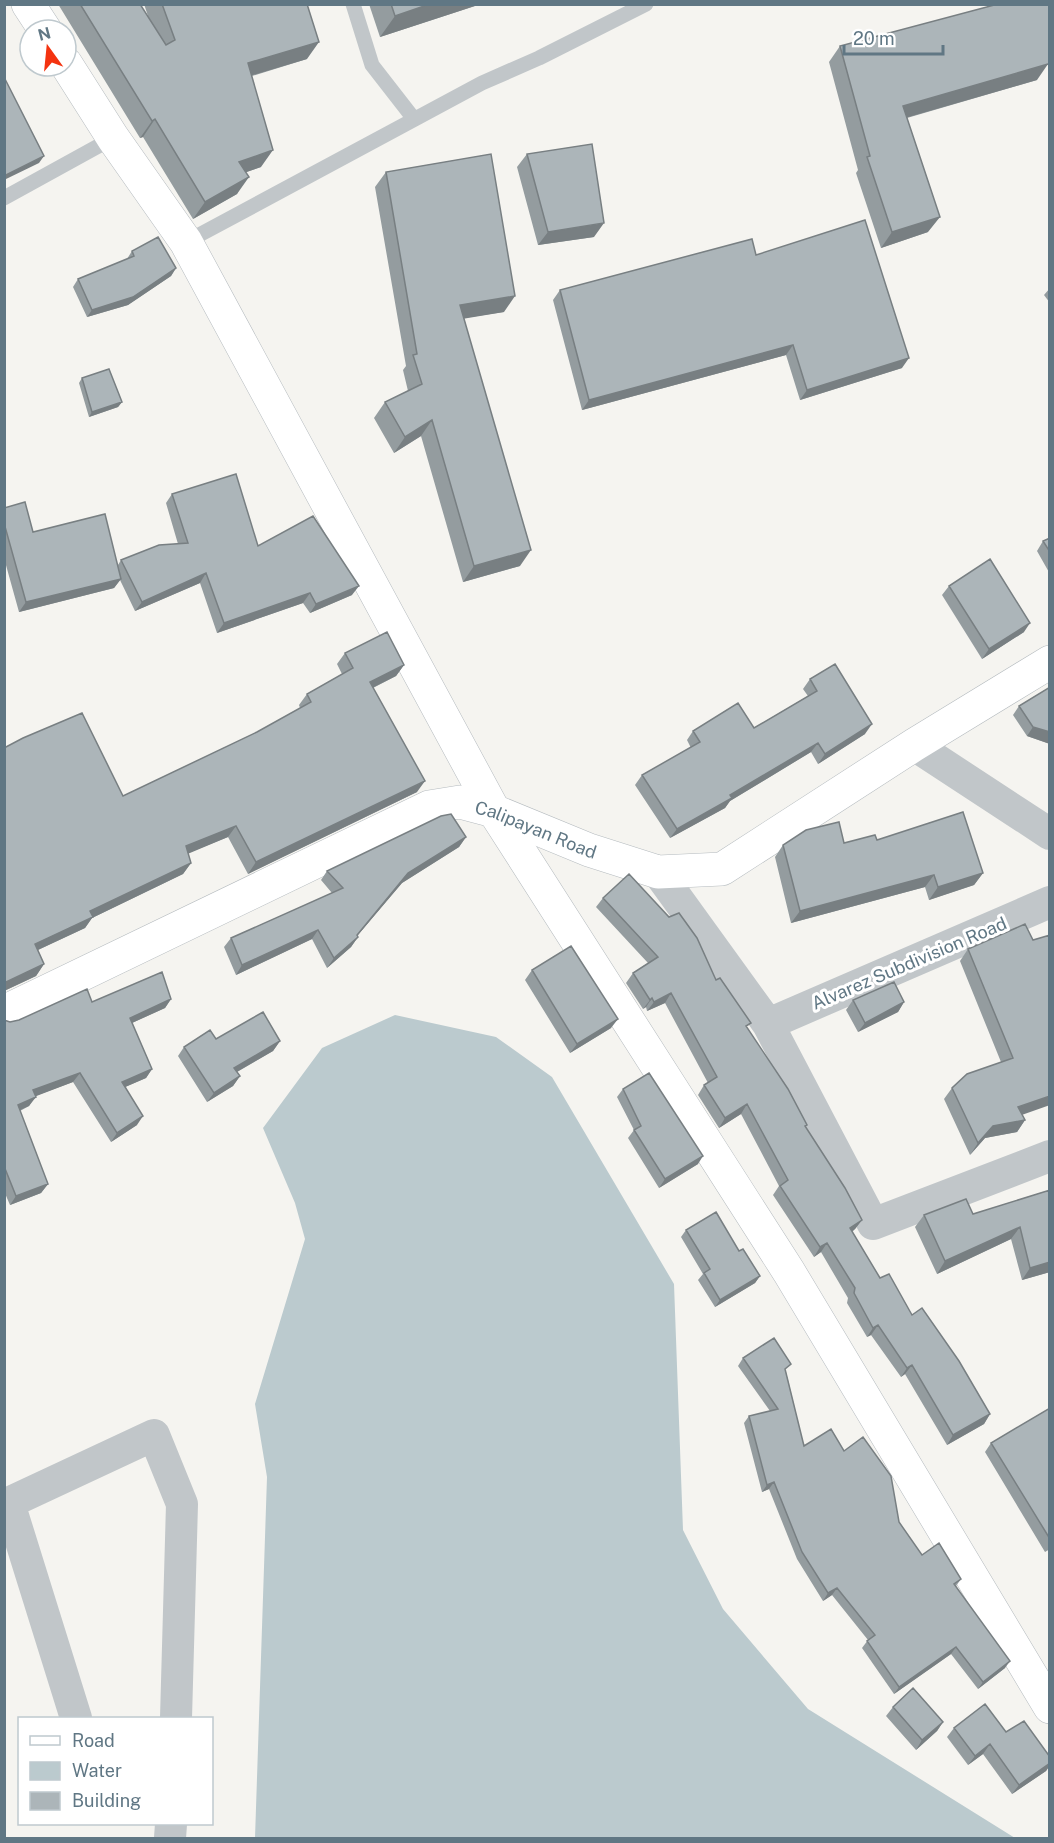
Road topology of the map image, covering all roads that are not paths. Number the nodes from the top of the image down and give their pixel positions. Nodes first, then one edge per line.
1 (28, 4) edge
2 (353, 4) edge
3 (646, 4) edge
4 (37, 18) edge
5 (75, 78) edge
6 (414, 119) junction
7 (113, 138) junction
8 (4, 198) edge
9 (186, 242) junction
10 (1050, 662) edge
11 (914, 745) junction
12 (494, 811) junction
13 (1050, 834) edge
14 (658, 872) junction
15 (1050, 902) edge
16 (4, 1012) edge
17 (768, 1024) junction
18 (1050, 1156) edge
19 (7, 1504) edge
20 (1050, 1707) edge
21 (75, 1717) edge
22 (176, 1717) edge

1 - 4 street
2 - 6 lane
3 - 6 lane
5 - 7 street
6 - 9 lane
7 - 8 lane
7 - 9 street
9 - 12 street
10 - 11 street, Calipayan Road
11 - 13 street
11 - 14 street, Calipayan Road
12 - 14 street, Calipayan Road
12 - 16 street, Calipayan Road
12 - 20 street
14 - 17 street
15 - 17 street, Alvarez Subdivision Road
17 - 18 street
19 - 21 street
19 - 22 street

